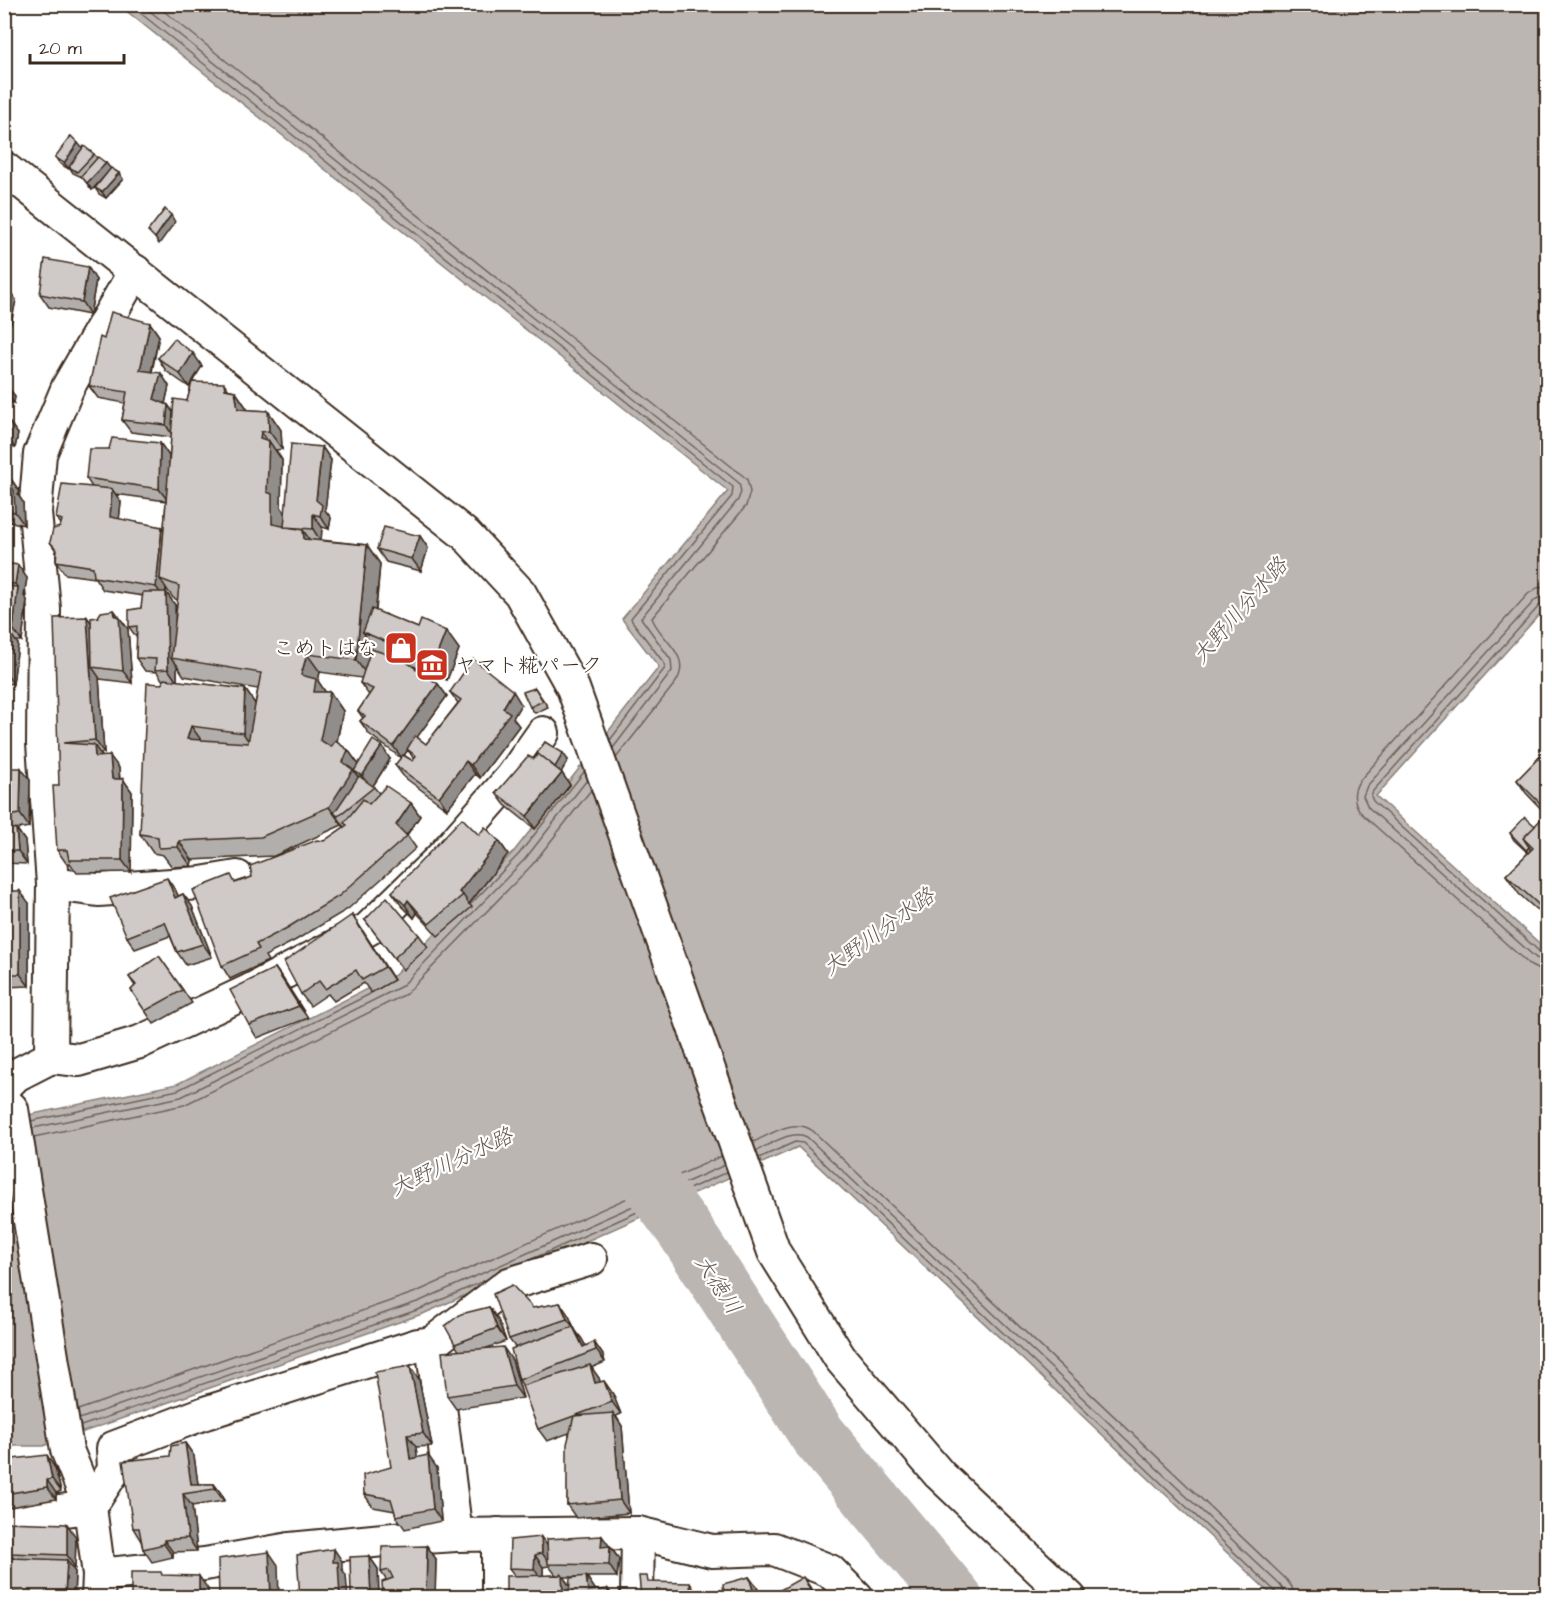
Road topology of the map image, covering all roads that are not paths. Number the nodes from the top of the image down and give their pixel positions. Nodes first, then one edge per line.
1 (4, 168) edge
2 (135, 271) junction
3 (543, 734) dead end
4 (237, 877) dead end
5 (53, 884) junction
6 (51, 1057) junction
7 (7, 1099) edge
8 (591, 1259) dead end
9 (432, 1343) junction
10 (90, 1507) junction
11 (4, 1518) edge
12 (638, 1533) junction
13 (498, 1534) junction
14 (456, 1535) junction
15 (290, 1549) junction
16 (98, 1586) edge
17 (294, 1598) edge
18 (498, 1598) edge
19 (637, 1598) edge
20 (857, 1598) edge
21 (1070, 1598) edge

1 - 2 street
2 - 5 street
2 - 21 street
3 - 6 street
4 - 5 street
5 - 6 street
6 - 7 street
7 - 10 street
8 - 9 street
9 - 10 street
9 - 14 street
10 - 11 street
10 - 16 street
12 - 13 street
12 - 19 street
12 - 20 street
13 - 14 street
13 - 18 street
14 - 15 street
15 - 16 street
15 - 17 street

